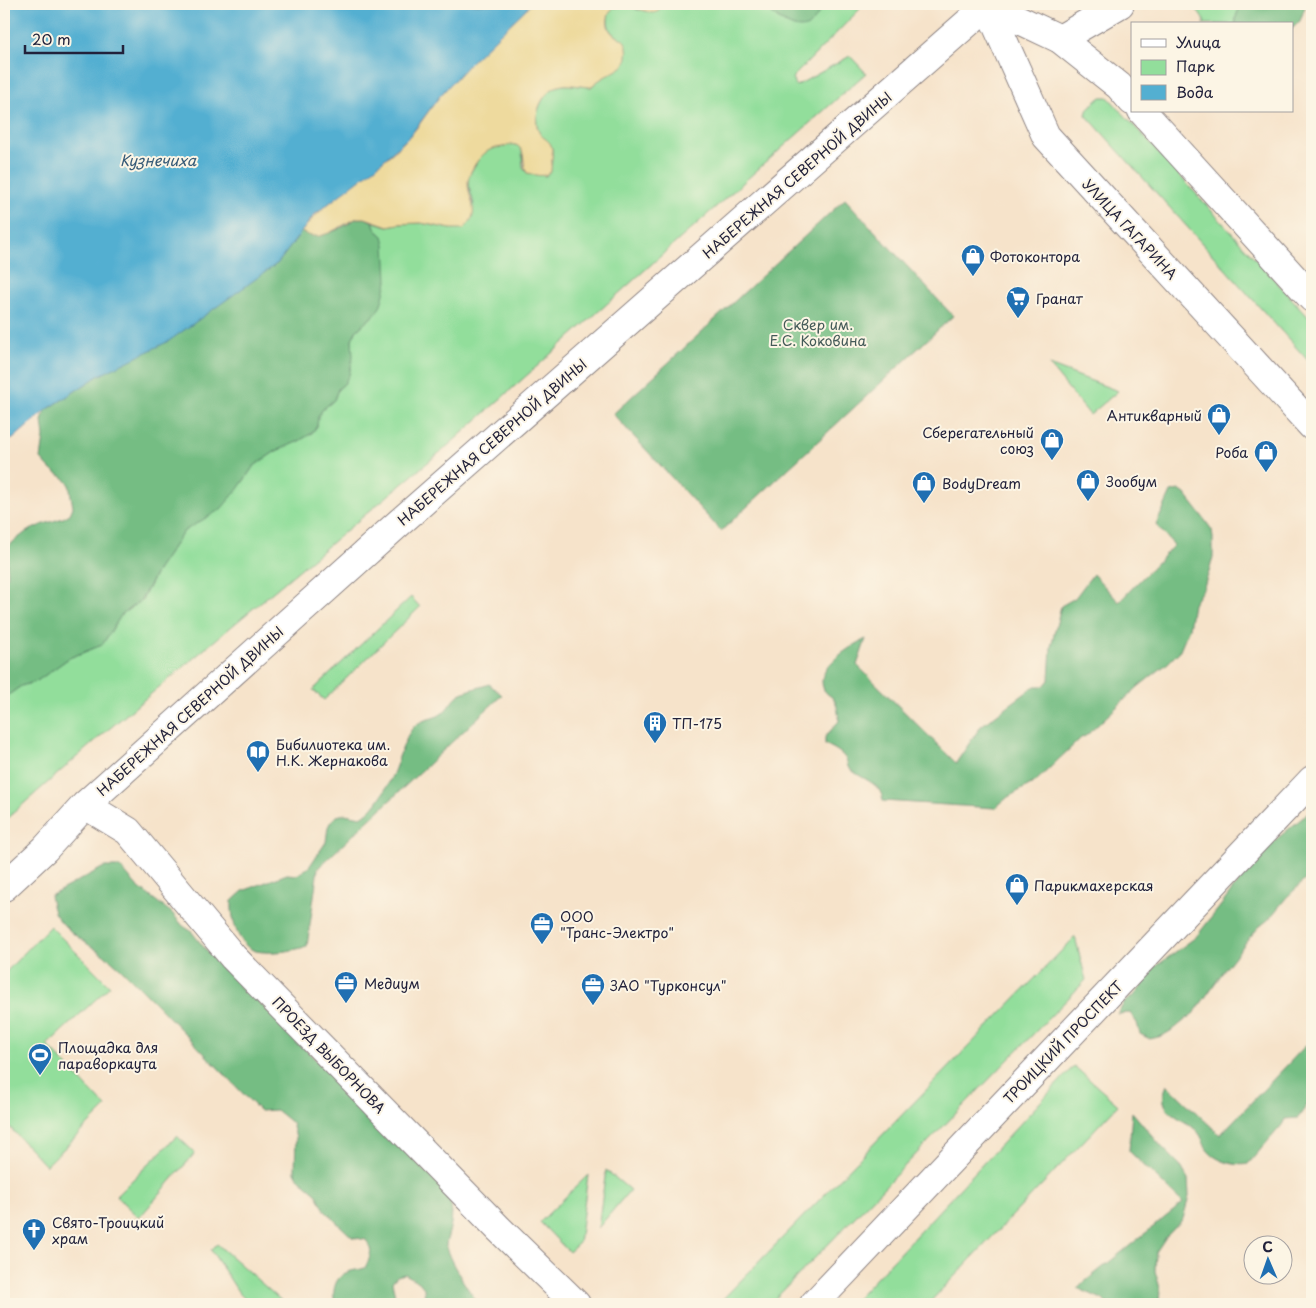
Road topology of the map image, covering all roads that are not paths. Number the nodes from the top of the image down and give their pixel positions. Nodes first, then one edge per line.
1 (988, 4) edge
2 (1120, 4) edge
3 (1060, 39) junction
4 (1131, 100) edge
5 (1143, 112) edge
6 (1312, 298) edge
7 (1312, 426) edge
8 (1312, 780) edge
9 (85, 805) junction
10 (4, 887) edge
11 (576, 1304) edge
12 (814, 1304) edge

1 - 3 street
1 - 7 street, УЛИЦА ГАГАРИНА
1 - 9 street, НАБЕРЕЖНАЯ СЕВЕРНОЙ ДВИНЫ
2 - 3 street
3 - 4 street
5 - 6 street
8 - 12 street, ТРОИЦКИЙ ПРОСПЕКТ
9 - 10 street, НАБЕРЕЖНАЯ СЕВЕРНОЙ ДВИНЫ
9 - 11 street, ПРОЕЗД ВЫБОРНОВА

